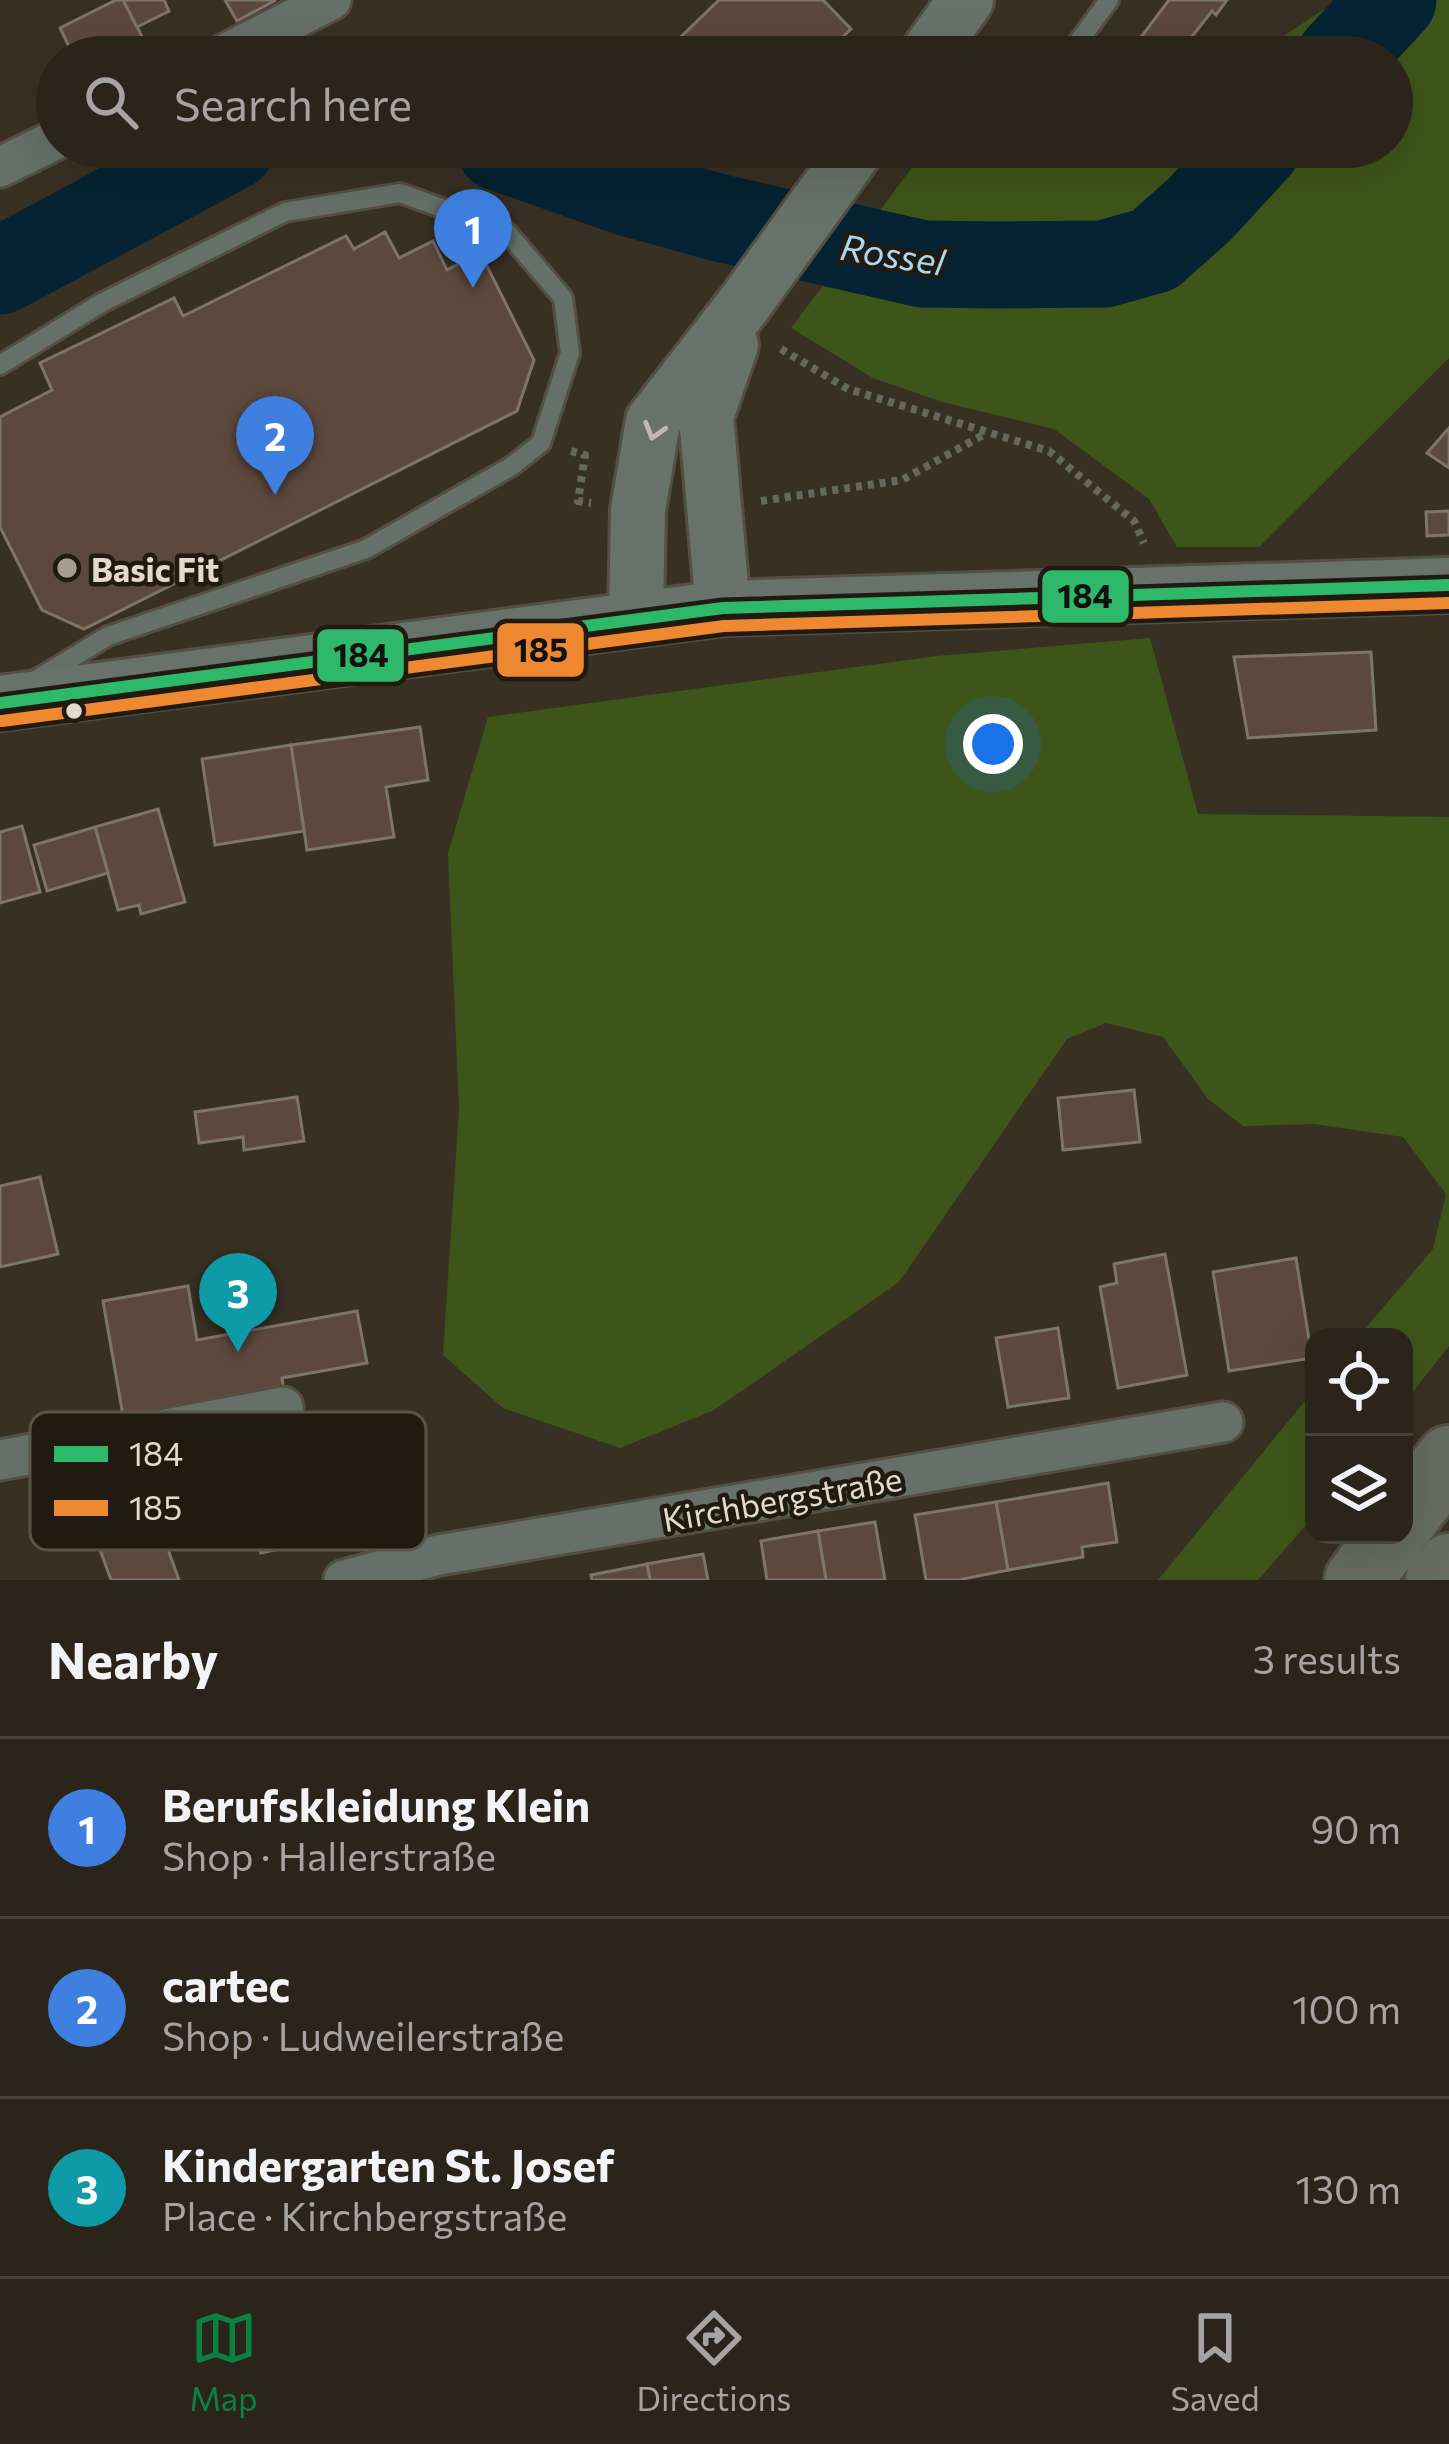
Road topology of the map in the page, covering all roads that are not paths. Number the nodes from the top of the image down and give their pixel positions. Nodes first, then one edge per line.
1 (331, 0) edge
2 (967, 0) edge
3 (1109, 0) edge
4 (260, 36) edge
5 (947, 36) edge
6 (1083, 36) edge
7 (36, 149) edge
8 (0, 167) edge
9 (843, 168) edge
10 (741, 314) junction
11 (0, 365) edge
12 (1449, 585) edge
13 (723, 608) junction
14 (636, 618) junction
15 (0, 702) edge
16 (283, 1407) dead end
17 (256, 1412) edge
18 (1223, 1422) dead end
19 (30, 1454) edge
20 (1449, 1459) edge
21 (0, 1460) edge
22 (1413, 1507) edge
23 (1385, 1544) edge
24 (1449, 1567) edge
25 (344, 1580) edge
26 (1358, 1580) edge
27 (1439, 1580) edge

1 - 4 street
2 - 5 main road
3 - 6 lane
7 - 8 street
9 - 10 main road
10 - 13 main road
10 -> 14 main road
11 - 15 lane
12 - 13 main road
13 - 14 main road
14 - 15 main road
16 - 17 street
18 - 25 street, Kirchbergstraße
19 - 21 street
20 - 22 highway
23 - 26 highway
24 - 27 highway

